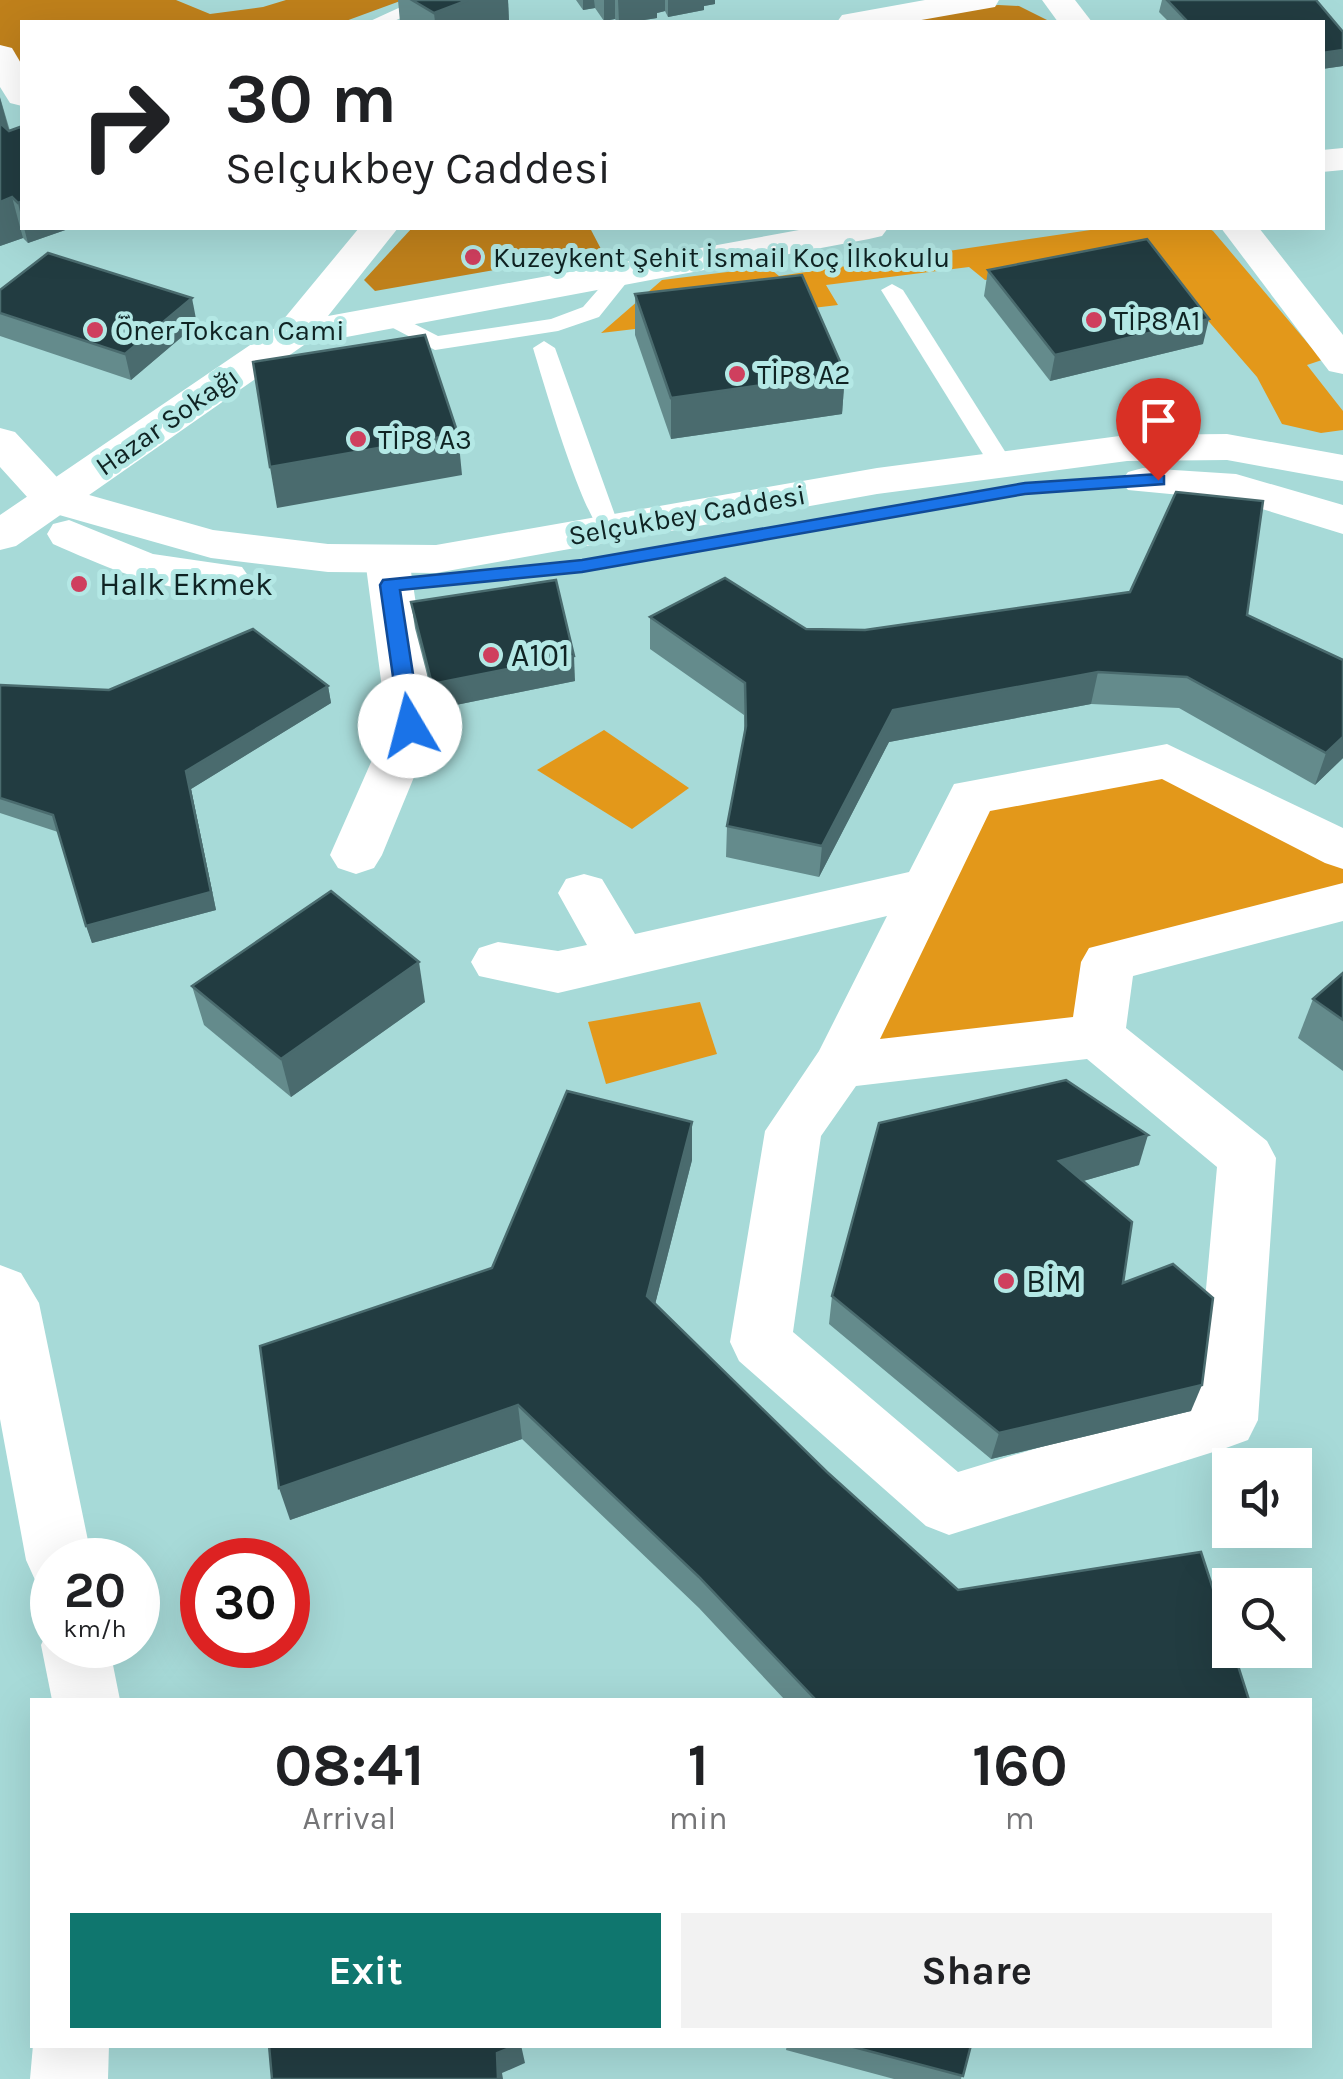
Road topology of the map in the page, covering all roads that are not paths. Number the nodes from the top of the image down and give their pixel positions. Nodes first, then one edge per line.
1 (432, 0) edge
2 (983, 0) edge
3 (1058, 0) edge
4 (383, 20) edge
5 (866, 20) edge
6 (1073, 20) edge
7 (0, 55) edge
8 (20, 92) edge
9 (377, 230) edge
10 (858, 230) edge
11 (1242, 230) edge
12 (624, 272) junction
13 (892, 290) dead end
14 (383, 317) junction
15 (549, 332) junction
16 (292, 335) junction
17 (1343, 362) edge
18 (0, 442) edge
19 (1000, 464) junction
20 (1343, 468) edge
21 (20, 512) edge
22 (1343, 520) edge
23 (608, 528) junction
24 (388, 572) junction
25 (1343, 850) edge
26 (356, 855) dead end
27 (929, 887) junction
28 (584, 893) dead end
29 (1343, 902) edge
30 (622, 958) junction
31 (498, 962) dead end
32 (1097, 1036) junction
33 (839, 1066) junction
34 (0, 1291) edge
35 (55, 1538) edge
36 (80, 1668) edge
37 (86, 1698) edge
38 (70, 2048) edge
39 (69, 2079) edge

1 - 4 lane
2 - 5 street
3 - 6 street
7 - 8 street
9 - 16 street
10 - 12 street, Hazar Sokağı
11 - 17 street
12 - 14 street, Hazar Sokağı
12 - 15 lane
13 - 19 lane
14 - 15 lane
14 - 16 street, Hazar Sokağı
15 - 23 lane
16 - 21 street, Hazar Sokağı
18 - 21 street, Selçukbey Caddesi
19 - 20 street, Selçukbey Caddesi
19 - 23 street, Selçukbey Caddesi
21 - 24 street, Selçukbey Caddesi
22 - 24 street, Selçukbey Caddesi
23 - 24 street, Selçukbey Caddesi
24 - 26 street
25 - 27 street
27 - 30 street
27 - 33 street
28 - 30 street
29 - 32 street
30 - 31 street
32 - 33 street
32 - 33 street
34 - 35 street
36 - 37 street
38 - 39 street

